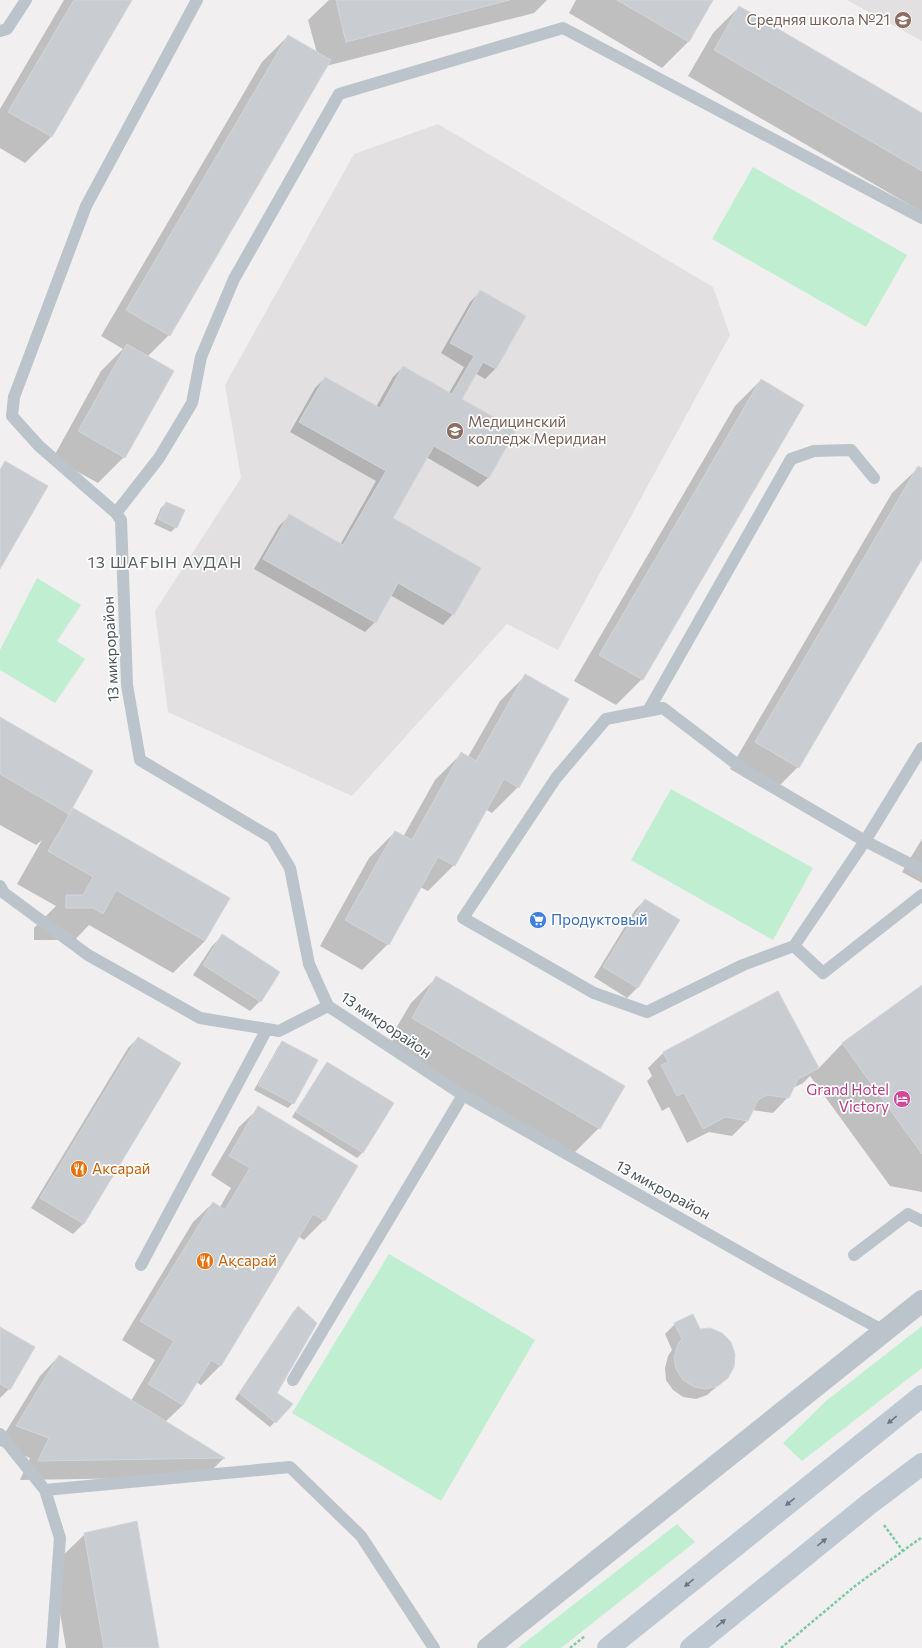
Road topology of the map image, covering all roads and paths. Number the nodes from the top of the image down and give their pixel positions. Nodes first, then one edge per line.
1 (26, 0) edge
2 (197, 0) edge
3 (0, 31) edge
4 (922, 218) edge
5 (874, 478) dead end
6 (116, 513) junction
7 (648, 711) junction
8 (922, 748) edge
9 (865, 840) junction
10 (922, 870) edge
11 (0, 886) edge
12 (922, 895) edge
13 (794, 946) junction
14 (328, 1006) junction
15 (267, 1029) junction
16 (463, 1095) junction
17 (922, 1220) edge
18 (854, 1256) dead end
19 (141, 1265) dead end
20 (922, 1301) edge
21 (884, 1332) junction
22 (293, 1380) dead end
23 (922, 1396) edge
24 (0, 1434) edge
25 (922, 1464) edge
26 (45, 1490) junction
27 (922, 1537) edge
28 (693, 1647) edge
29 (52, 1648) edge
30 (434, 1648) edge
31 (488, 1648) edge
32 (608, 1648) edge
33 (781, 1648) edge

1 - 3 lane
2 - 6 lane
4 - 6 lane
5 - 7 lane
6 - 14 lane, 13 микрорайон
7 - 9 lane
7 - 13 lane
8 - 9 lane
9 - 10 lane
9 - 13 lane
11 - 15 lane
12 - 13 lane
14 - 15 lane
14 - 16 lane, 13 микрорайон
15 - 19 lane
16 - 21 lane, 13 микрорайон
16 - 22 lane
17 - 18 lane
20 - 21 street
21 - 31 street
23 -> 32 main road
24 - 26 lane
28 -> 25 main road
26 - 29 lane
26 - 30 lane
27 - 33 path

